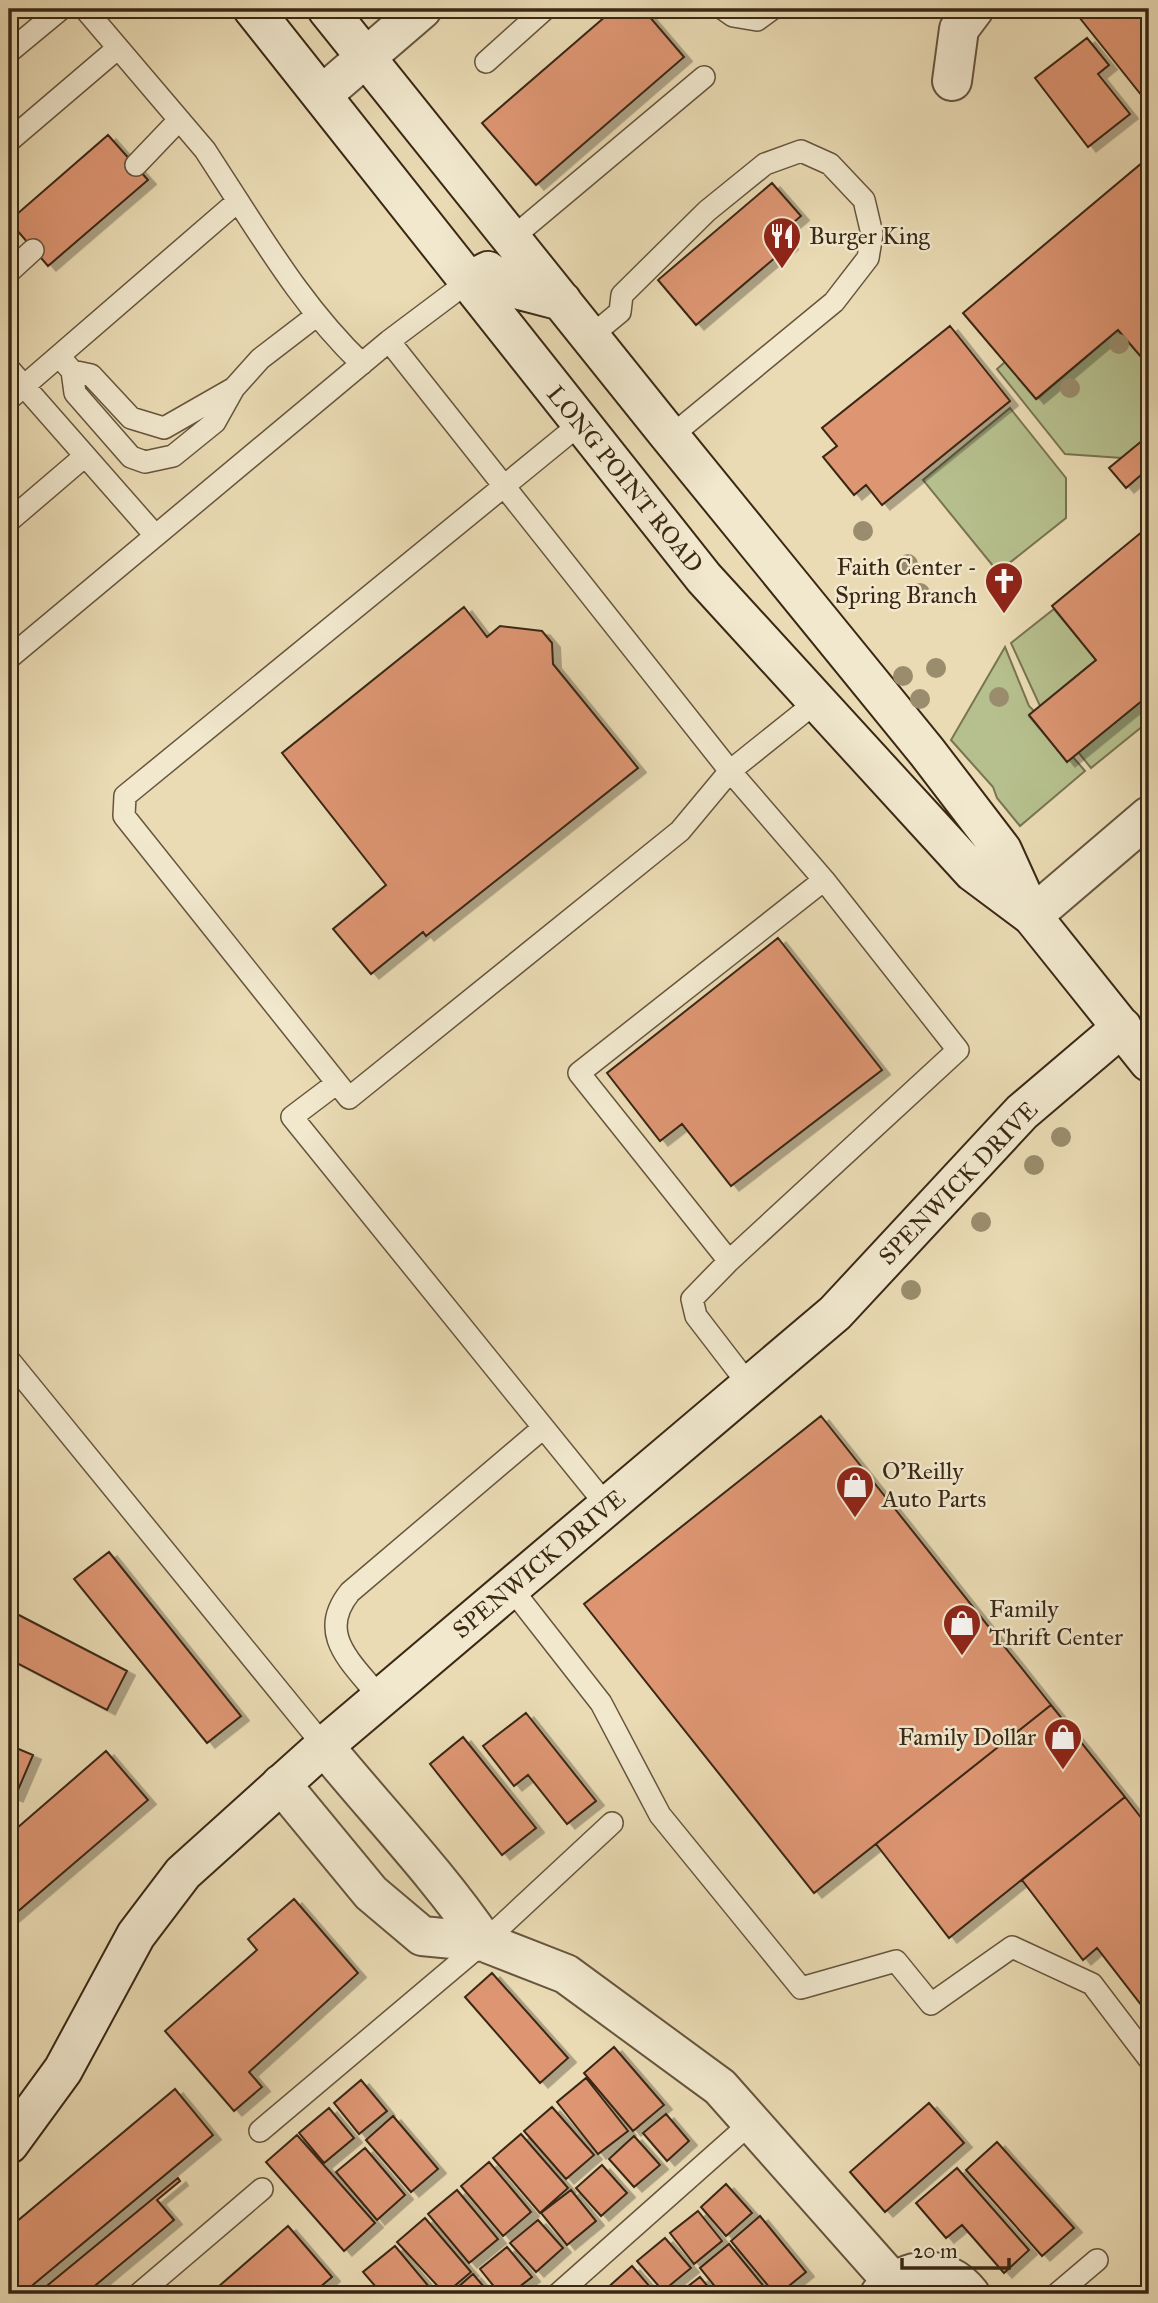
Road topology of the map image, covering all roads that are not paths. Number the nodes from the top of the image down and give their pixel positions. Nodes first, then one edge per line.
1 (61, 9) edge
2 (85, 9) edge
3 (253, 9) edge
4 (327, 9) edge
5 (422, 9) edge
6 (723, 9) edge
7 (772, 9) edge
8 (974, 9) edge
9 (541, 10) edge
10 (118, 48) junction
11 (9, 52) edge
12 (367, 56) junction
13 (486, 62) dead end
14 (704, 77) dead end
15 (952, 81) dead end
16 (322, 95) junction
17 (179, 120) junction
18 (9, 141) edge
19 (136, 165) dead end
20 (238, 201) junction
21 (512, 238) junction
22 (33, 250) dead end
23 (9, 272) edge
24 (469, 281) junction
25 (562, 302) junction
26 (316, 316) junction
27 (591, 336) junction
28 (389, 341) junction
29 (66, 364) junction
30 (362, 364) junction
31 (9, 369) edge
32 (234, 388) junction
33 (16, 392) edge
34 (580, 424) junction
35 (670, 437) junction
36 (85, 456) junction
37 (503, 486) junction
38 (9, 522) edge
39 (154, 534) junction
40 (9, 658) edge
41 (854, 663) junction
42 (816, 703) junction
43 (730, 771) junction
44 (1149, 816) edge
45 (824, 880) junction
46 (1032, 916) junction
47 (1122, 1027) junction
48 (1149, 1062) edge
49 (337, 1083) junction
50 (729, 1261) junction
51 (9, 1360) edge
52 (749, 1385) junction
53 (543, 1428) junction
54 (607, 1506) junction
55 (511, 1588) junction
56 (380, 1698) junction
57 (324, 1746) junction
58 (281, 1784) junction
59 (612, 1823) dead end
60 (402, 1841) junction
61 (358, 1877) junction
62 (484, 1942) junction
63 (1149, 2059) edge
64 (753, 2122) junction
65 (260, 2131) dead end
66 (9, 2144) edge
67 (262, 2189) dead end
68 (1097, 2260) dead end
69 (886, 2288) edge
70 (139, 2294) edge
71 (558, 2294) edge
72 (970, 2294) edge
73 (1057, 2294) edge

1 - 11 lane
2 - 10 lane
3 - 16 street, LONG POINT ROAD
4 - 12 street, LONG POINT ROAD
5 - 12 street
6 - 7 lane
8 - 15 street
9 - 13 lane
10 - 17 lane
10 - 18 lane
12 - 16 street
12 - 21 street, LONG POINT ROAD
14 - 21 lane
16 - 24 street, LONG POINT ROAD
17 - 19 lane
17 - 20 lane
20 - 26 lane
20 - 29 lane
21 - 25 street, LONG POINT ROAD
22 - 23 lane
24 - 25 street
24 - 28 lane
24 - 34 street, LONG POINT ROAD
25 - 27 street, LONG POINT ROAD
26 - 30 lane
26 - 32 lane
27 - 35 street, LONG POINT ROAD
27 - 35 lane
28 - 30 lane
28 - 37 lane
29 - 32 lane
29 - 32 lane
29 - 33 lane
30 - 39 lane
31 - 33 lane
33 - 36 lane
34 - 37 lane
34 - 42 street, LONG POINT ROAD
35 - 41 street, LONG POINT ROAD
36 - 38 lane
36 - 39 lane
37 - 43 lane
37 - 49 lane
39 - 40 lane
41 - 42 street
41 - 46 street, LONG POINT ROAD
42 - 43 lane
42 - 46 street, LONG POINT ROAD
43 - 45 lane
43 - 49 lane
44 - 46 street
45 - 50 lane
45 - 50 lane
46 - 47 street, LONG POINT ROAD
47 - 48 street, LONG POINT ROAD
47 - 52 street, SPENWICK DRIVE
49 - 53 lane
50 - 52 lane
51 - 57 lane
52 - 54 street, SPENWICK DRIVE
53 - 54 lane
53 - 56 lane
54 - 55 street, SPENWICK DRIVE
55 - 56 street, SPENWICK DRIVE
55 - 63 lane
56 - 57 street, SPENWICK DRIVE
57 - 58 street, SPENWICK DRIVE
57 - 60 street
58 - 61 street
58 - 66 street, SPENWICK DRIVE
59 - 62 lane
60 - 61 street
60 - 62 street
61 - 62 street
62 - 64 street
62 - 65 lane
64 - 69 street
64 - 71 lane
67 - 70 lane
68 - 73 lane
69 - 72 street

